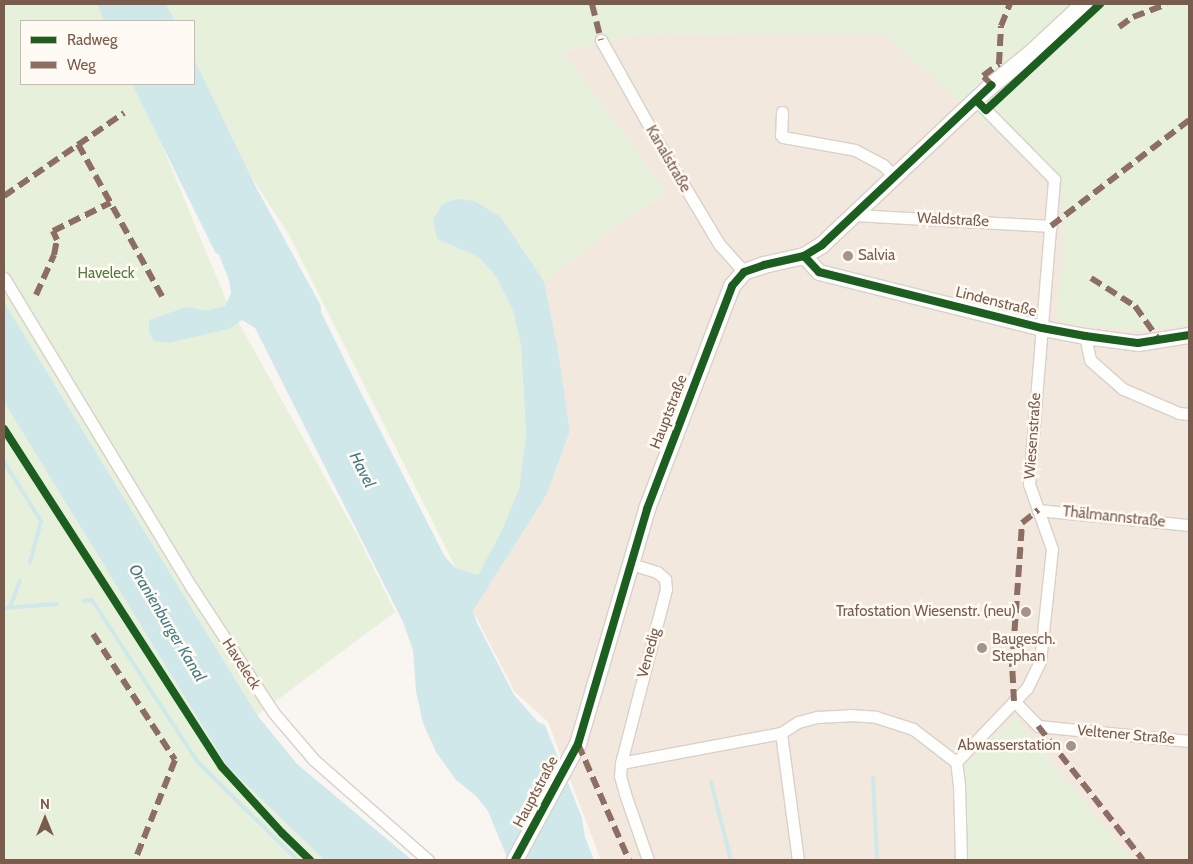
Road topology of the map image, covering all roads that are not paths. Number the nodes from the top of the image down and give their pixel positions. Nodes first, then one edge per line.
1 (1084, 4) edge
2 (600, 40) dead end
3 (976, 100) junction
4 (782, 112) dead end
5 (895, 177) junction
6 (855, 215) junction
7 (1051, 226) junction
8 (804, 256) junction
9 (744, 272) junction
10 (4, 278) edge
11 (1042, 328) junction
12 (1189, 335) edge
13 (1085, 336) junction
14 (1189, 414) edge
15 (1038, 510) junction
16 (1189, 525) edge
17 (631, 564) junction
18 (1014, 701) junction
19 (781, 733) junction
20 (1189, 741) edge
21 (956, 762) junction
22 (620, 763) junction
23 (428, 860) edge
24 (515, 860) edge
25 (648, 860) edge
26 (798, 860) edge
27 (962, 860) edge

1 - 3 main road
2 - 9 street, Kanalstraße
3 - 5 main road
3 - 7 street
4 - 5 street
5 - 6 main road
6 - 7 street, Waldstraße
6 - 8 main road
7 - 11 street
8 - 9 main road
8 - 11 street, Lindenstraße
9 - 17 main road, Hauptstraße
10 - 23 street, Haveleck
11 - 13 street, Lindenstraße
11 - 15 street, Wiesenstraße
12 - 13 street, Lindenstraße
13 - 14 street
15 - 16 street, Thälmannstraße
15 - 18 street, Wiesenstraße
17 - 22 street, Venedig
17 - 24 main road, Hauptstraße
18 - 20 street, Veltener Straße
18 - 21 street
19 - 21 street
19 - 22 street
19 - 26 street
21 - 27 street
22 - 25 street, Venedig

